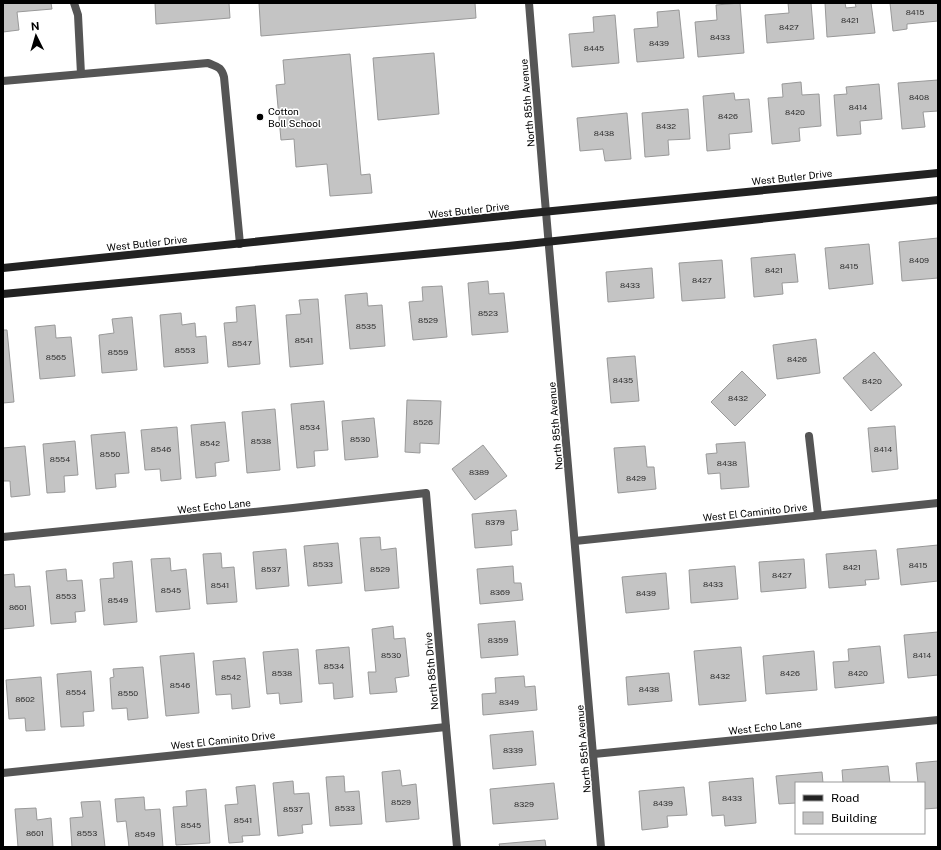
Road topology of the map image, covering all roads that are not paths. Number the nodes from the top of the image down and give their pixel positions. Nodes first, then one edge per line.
1 (74, 3) edge
2 (529, 3) edge
3 (81, 74) junction
4 (3, 81) edge
5 (938, 173) edge
6 (938, 200) edge
7 (546, 212) junction
8 (549, 242) junction
9 (240, 244) junction
10 (3, 268) edge
11 (3, 294) edge
12 (809, 436) dead end
13 (426, 493) joint
14 (938, 503) edge
15 (818, 515) junction
16 (3, 538) edge
17 (575, 541) junction
18 (938, 720) edge
19 (446, 727) junction
20 (594, 754) junction
21 (3, 773) edge
22 (457, 847) edge
23 (602, 847) edge

1 - 3 street
2 - 7 street, North 85th Avenue
3 - 4 street
3 - 9 street
5 - 7 street, West Butler Drive
6 - 8 street
7 - 8 street, North 85th Avenue
7 - 9 street, West Butler Drive
8 - 11 street
8 - 17 street, North 85th Avenue
9 - 10 street, West Butler Drive
12 - 15 street
13 - 16 street, West Echo Lane
13 - 19 street, North 85th Drive
14 - 15 street, West El Caminito Drive
15 - 17 street, West El Caminito Drive
17 - 20 street, North 85th Avenue
18 - 20 street, West Echo Lane
19 - 21 street, West El Caminito Drive
19 - 22 street, North 85th Drive
20 - 23 street, North 85th Avenue

